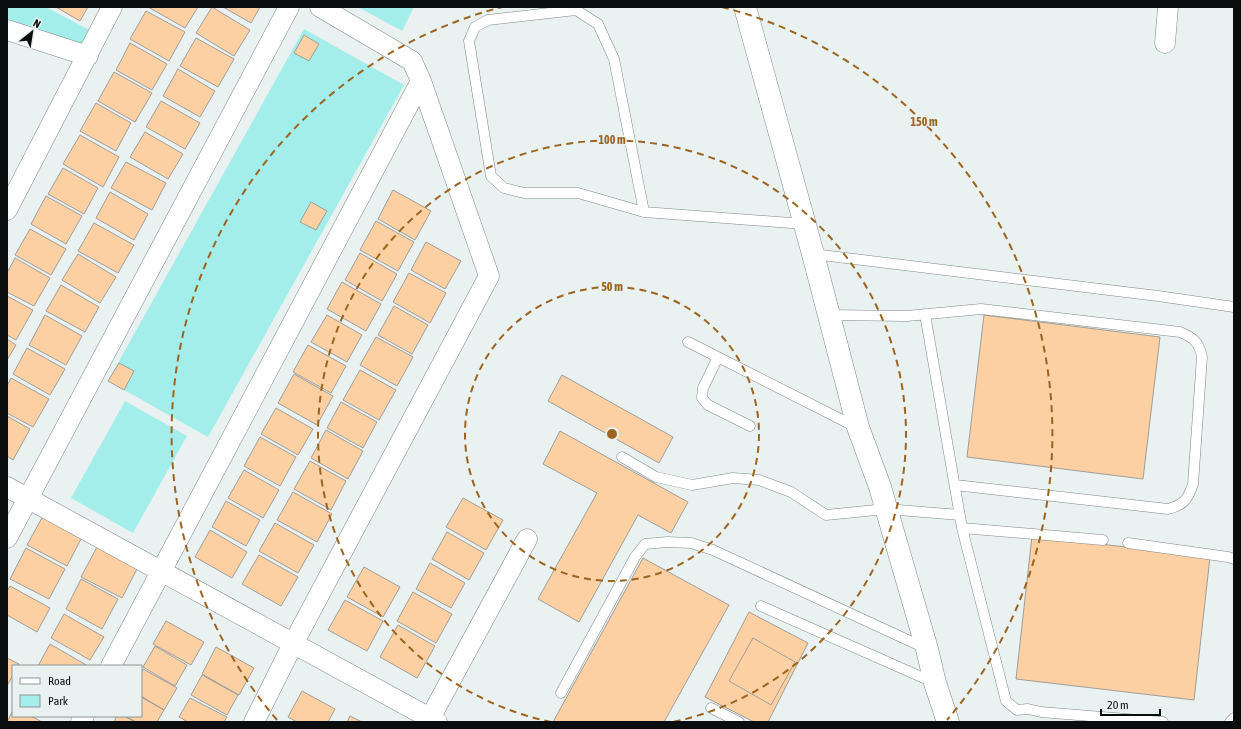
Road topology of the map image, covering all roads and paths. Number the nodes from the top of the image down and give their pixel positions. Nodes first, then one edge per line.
1 (112, 7) edge
2 (289, 7) edge
3 (320, 7) edge
4 (745, 7) edge
5 (1168, 7) edge
6 (7, 30) edge
7 (1164, 43) dead end
8 (88, 56) junction
9 (421, 81) junction
10 (7, 210) edge
11 (644, 212) junction
12 (804, 224) junction
13 (813, 254) junction
14 (1234, 308) edge
15 (925, 314) junction
16 (828, 315) junction
17 (688, 342) dead end
18 (718, 357) junction
19 (750, 426) dead end
20 (858, 427) junction
21 (622, 457) dead end
22 (955, 485) junction
23 (7, 487) edge
24 (28, 498) junction
25 (886, 509) junction
26 (960, 514) junction
27 (962, 528) junction
28 (7, 538) edge
29 (528, 539) dead end
30 (1103, 540) dead end
31 (1128, 543) dead end
32 (1234, 559) edge
33 (161, 571) junction
34 (761, 606) dead end
35 (293, 644) junction
36 (927, 649) junction
37 (112, 665) edge
38 (935, 683) junction
39 (561, 693) dead end
40 (711, 708) dead end
41 (1234, 718) edge
42 (432, 721) edge
43 (254, 722) edge
44 (739, 722) edge
45 (948, 722) edge
46 (1163, 722) edge
47 (1230, 722) edge

1 - 8 street
2 - 24 street
3 - 9 street
4 - 12 main road
5 - 7 street
6 - 8 street
8 - 10 street
9 - 33 street
9 - 35 street
11 - 11 lane
11 - 12 lane
12 - 13 main road
13 - 14 lane
13 - 16 main road
15 - 16 lane
15 - 22 lane
15 - 22 lane
16 - 20 main road
17 - 18 lane
18 - 19 lane
18 - 20 lane
20 - 25 main road
21 - 25 lane
22 - 26 lane
23 - 24 street
24 - 28 street
24 - 33 street
25 - 26 lane
25 - 36 main road
26 - 27 lane
27 - 30 lane
27 - 46 lane
29 - 42 street
31 - 32 lane
33 - 35 street
33 - 37 street
34 - 38 lane
35 - 42 street
35 - 43 street
36 - 38 main road
36 - 39 lane
38 - 45 main road
40 - 44 lane
41 - 47 lane

